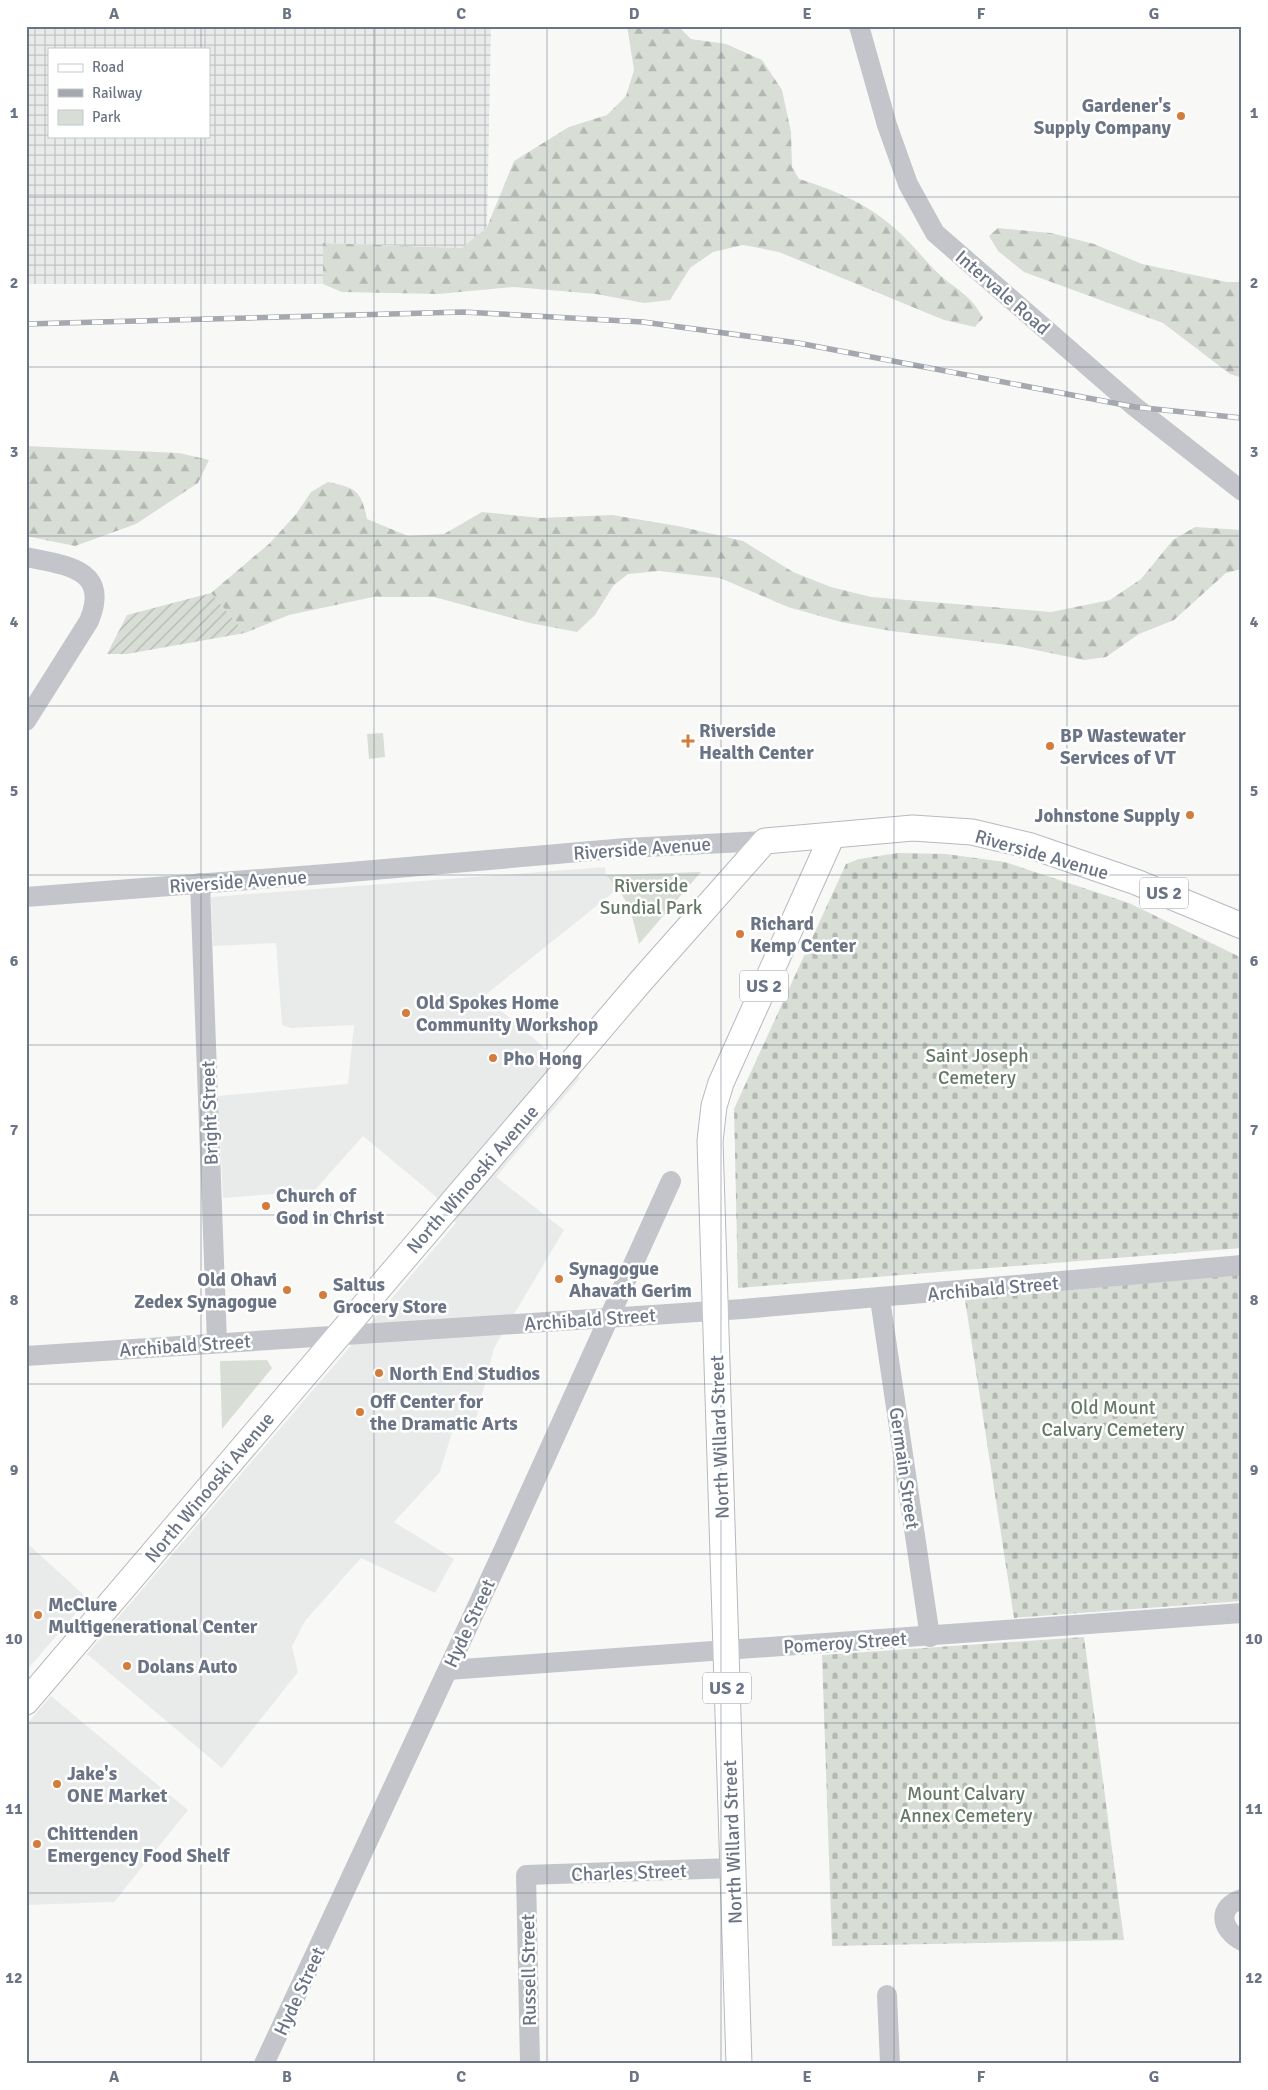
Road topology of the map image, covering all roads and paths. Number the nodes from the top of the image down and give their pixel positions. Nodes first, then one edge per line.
1 (859, 26) edge
2 (1242, 491) edge
3 (26, 557) edge
4 (26, 722) edge
5 (832, 836) junction
6 (765, 842) junction
7 (200, 884) junction
8 (26, 897) edge
9 (1242, 926) edge
10 (671, 1181) dead end
11 (1242, 1266) edge
12 (880, 1299) junction
13 (716, 1311) junction
14 (608, 1318) junction
15 (338, 1335) junction
16 (217, 1342) junction
17 (26, 1356) edge
18 (1242, 1613) edge
19 (930, 1637) junction
20 (725, 1650) junction
21 (448, 1670) junction
22 (26, 1702) edge
23 (733, 1868) junction
24 (526, 1875) joint
25 (1242, 1899) edge
26 (1242, 1941) edge
27 (887, 1995) dead end
28 (264, 2064) edge
29 (530, 2064) edge
30 (739, 2064) edge
31 (890, 2064) edge

1 - 2 street, Intervale Road
3 - 4 street
5 - 6 main road, Riverside Avenue
5 - 9 main road, Riverside Avenue / US 2
5 - 13 main road, North Willard Street / US 2
6 - 7 street, Riverside Avenue
6 - 15 main road, North Winooski Avenue
7 - 8 street, Riverside Avenue
7 - 16 street, Bright Street
10 - 14 street, Hyde Street
11 - 12 street, Archibald Street
12 - 13 street, Archibald Street
12 - 19 street, Germain Street
13 - 14 street, Archibald Street
13 - 20 main road, North Willard Street / US 2
14 - 15 street, Archibald Street
14 - 21 street, Hyde Street
15 - 16 street, Archibald Street
15 - 22 main road, North Winooski Avenue
16 - 17 street, Archibald Street
18 - 19 street, Pomeroy Street
19 - 20 street, Pomeroy Street
20 - 21 street, Pomeroy Street
20 - 23 main road, North Willard Street / US 2
21 - 28 street, Hyde Street
23 - 24 street, Charles Street
23 - 30 main road, North Willard Street / US 2
24 - 29 street, Russell Street
25 - 26 street
27 - 31 street

